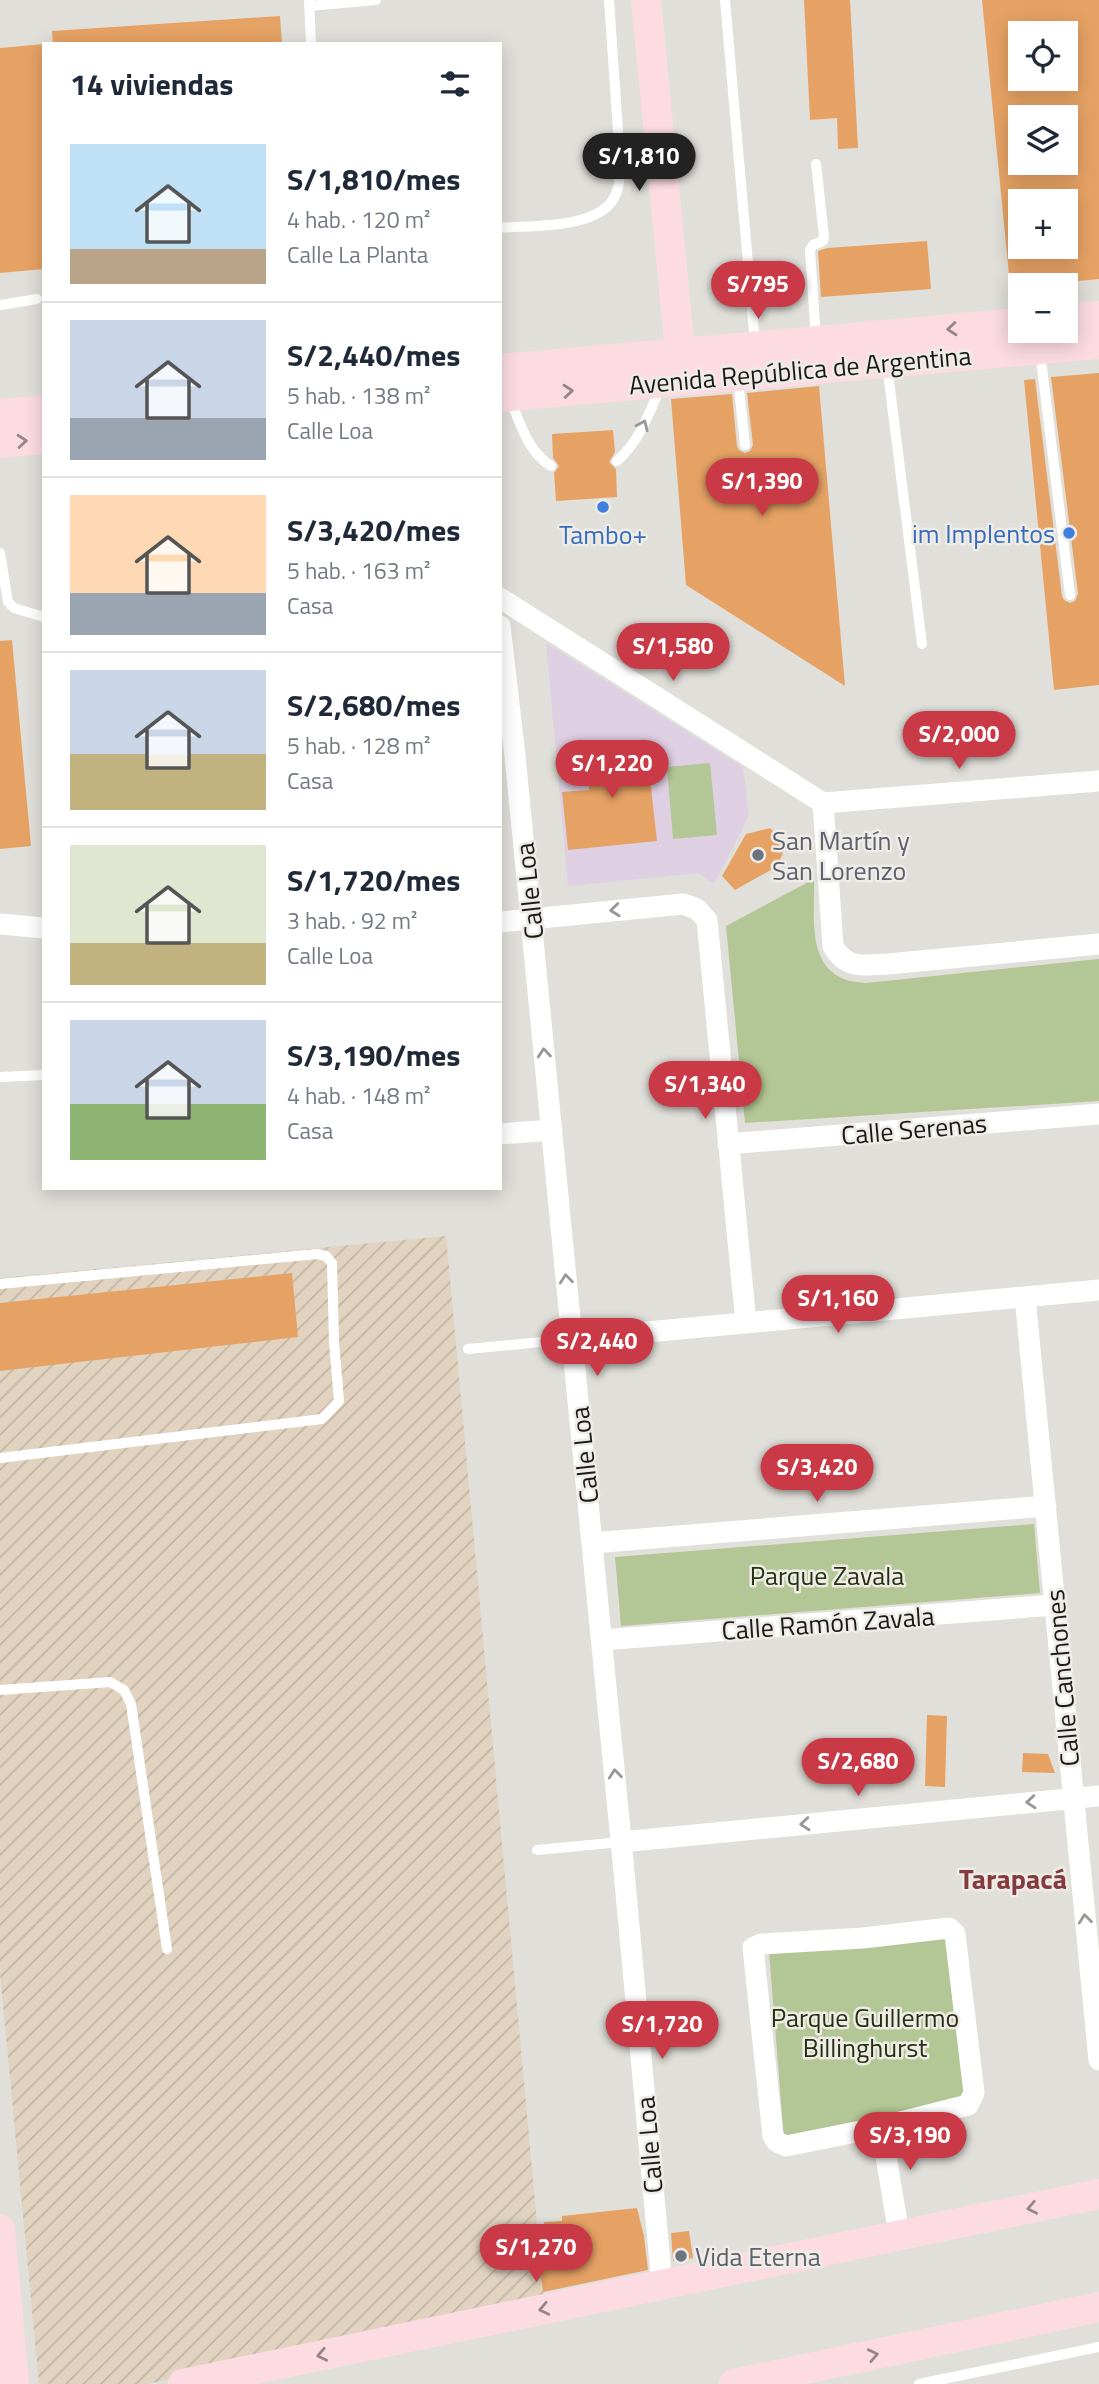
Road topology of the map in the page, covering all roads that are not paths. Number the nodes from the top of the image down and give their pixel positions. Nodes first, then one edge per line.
1 (376, 0) edge
2 (609, 0) edge
3 (646, 0) edge
4 (724, 0) edge
5 (309, 3) edge
6 (312, 42) edge
7 (817, 164) dead end
8 (502, 228) edge
9 (37, 299) dead end
10 (0, 305) edge
11 (1099, 316) edge
12 (1078, 318) edge
13 (1008, 324) edge
14 (816, 341) junction
15 (1099, 344) edge
16 (756, 347) junction
17 (1040, 349) junction
18 (887, 363) junction
19 (675, 372) junction
20 (738, 376) junction
21 (503, 388) edge
22 (42, 410) edge
23 (0, 414) edge
24 (42, 439) edge
25 (0, 443) edge
26 (745, 445) dead end
27 (617, 461) dead end
28 (551, 466) dead end
29 (0, 553) edge
30 (1070, 595) dead end
31 (502, 599) edge
32 (42, 616) edge
33 (922, 644) dead end
34 (502, 658) edge
35 (508, 756) edge
36 (1099, 781) edge
37 (823, 803) junction
38 (531, 919) junction
39 (502, 922) edge
40 (0, 924) edge
41 (42, 928) edge
42 (1099, 944) edge
43 (42, 1074) edge
44 (0, 1077) edge
45 (1099, 1114) edge
46 (552, 1129) junction
47 (502, 1134) edge
48 (728, 1144) junction
49 (0, 1284) edge
50 (1099, 1290) edge
51 (1025, 1297) junction
52 (746, 1322) junction
53 (572, 1339) junction
54 (468, 1349) dead end
55 (0, 1458) edge
56 (1046, 1506) junction
57 (592, 1543) junction
58 (1055, 1605) junction
59 (601, 1640) junction
60 (0, 1690) edge
61 (1099, 1796) edge
62 (1073, 1798) junction
63 (621, 1842) junction
64 (537, 1850) dead end
65 (167, 1948) dead end
66 (1098, 2031) edge
67 (1099, 2060) edge
68 (881, 2127) junction
69 (1099, 2194) edge
70 (0, 2229) edge
71 (899, 2234) junction
72 (2, 2268) edge
73 (662, 2284) junction
74 (1099, 2307) edge
75 (1099, 2347) edge
76 (15, 2384) edge
77 (183, 2384) edge
78 (734, 2384) edge
79 (919, 2384) edge

1 - 5 lane
2 - 8 lane
3 - 19 main road
4 - 16 lane
5 - 6 lane
7 - 14 lane
9 - 10 lane
11 - 12 main road
13 -> 14 main road, Avenida República de Argentina
14 - 16 main road, Avenida República de Argentina
15 - 17 main road, Avenida República de Argentina
16 - 19 main road, Avenida República de Argentina
17 - 18 main road, Avenida República de Argentina
17 - 30 lane
18 - 20 main road, Avenida República de Argentina
18 - 33 lane
19 - 20 main road, Avenida República de Argentina
19 - 21 main road, Avenida República de Argentina
27 -> 19 lane
20 - 26 lane
21 - 28 lane
22 - 23 main road
25 -> 24 main road
29 - 32 lane
31 - 37 street
34 - 35 street, Calle Loa
35 - 38 street, Calle Loa
36 - 37 street
37 - 42 street
38 - 39 street
46 -> 38 street, Calle Loa
48 -> 38 street
40 - 41 street
43 - 44 lane
45 - 48 street, Calle Serenas
46 - 47 street
53 -> 46 street, Calle Loa
48 - 52 street
49 - 55 lane
50 - 51 street
51 - 52 street
51 - 56 street, Calle Canchones
52 - 53 street
53 - 54 lane
53 - 57 street, Calle Loa
56 - 57 street
56 - 58 street, Calle Canchones
57 - 59 street, Calle Loa
58 - 59 street, Calle Ramón Zavala
58 - 62 street, Calle Canchones
63 -> 59 street, Calle Loa
60 - 65 lane
61 - 62 street
62 -> 63 street
66 -> 62 street, Calle Canchones
63 - 64 lane
63 - 73 street, Calle Loa
66 - 67 street, Calle Canchones
68 - 68 street
68 - 71 street
69 -> 71 main road
70 - 72 main road
71 - 73 main road
72 - 76 main road
73 -> 77 main road
78 -> 74 main road
75 - 79 lane

